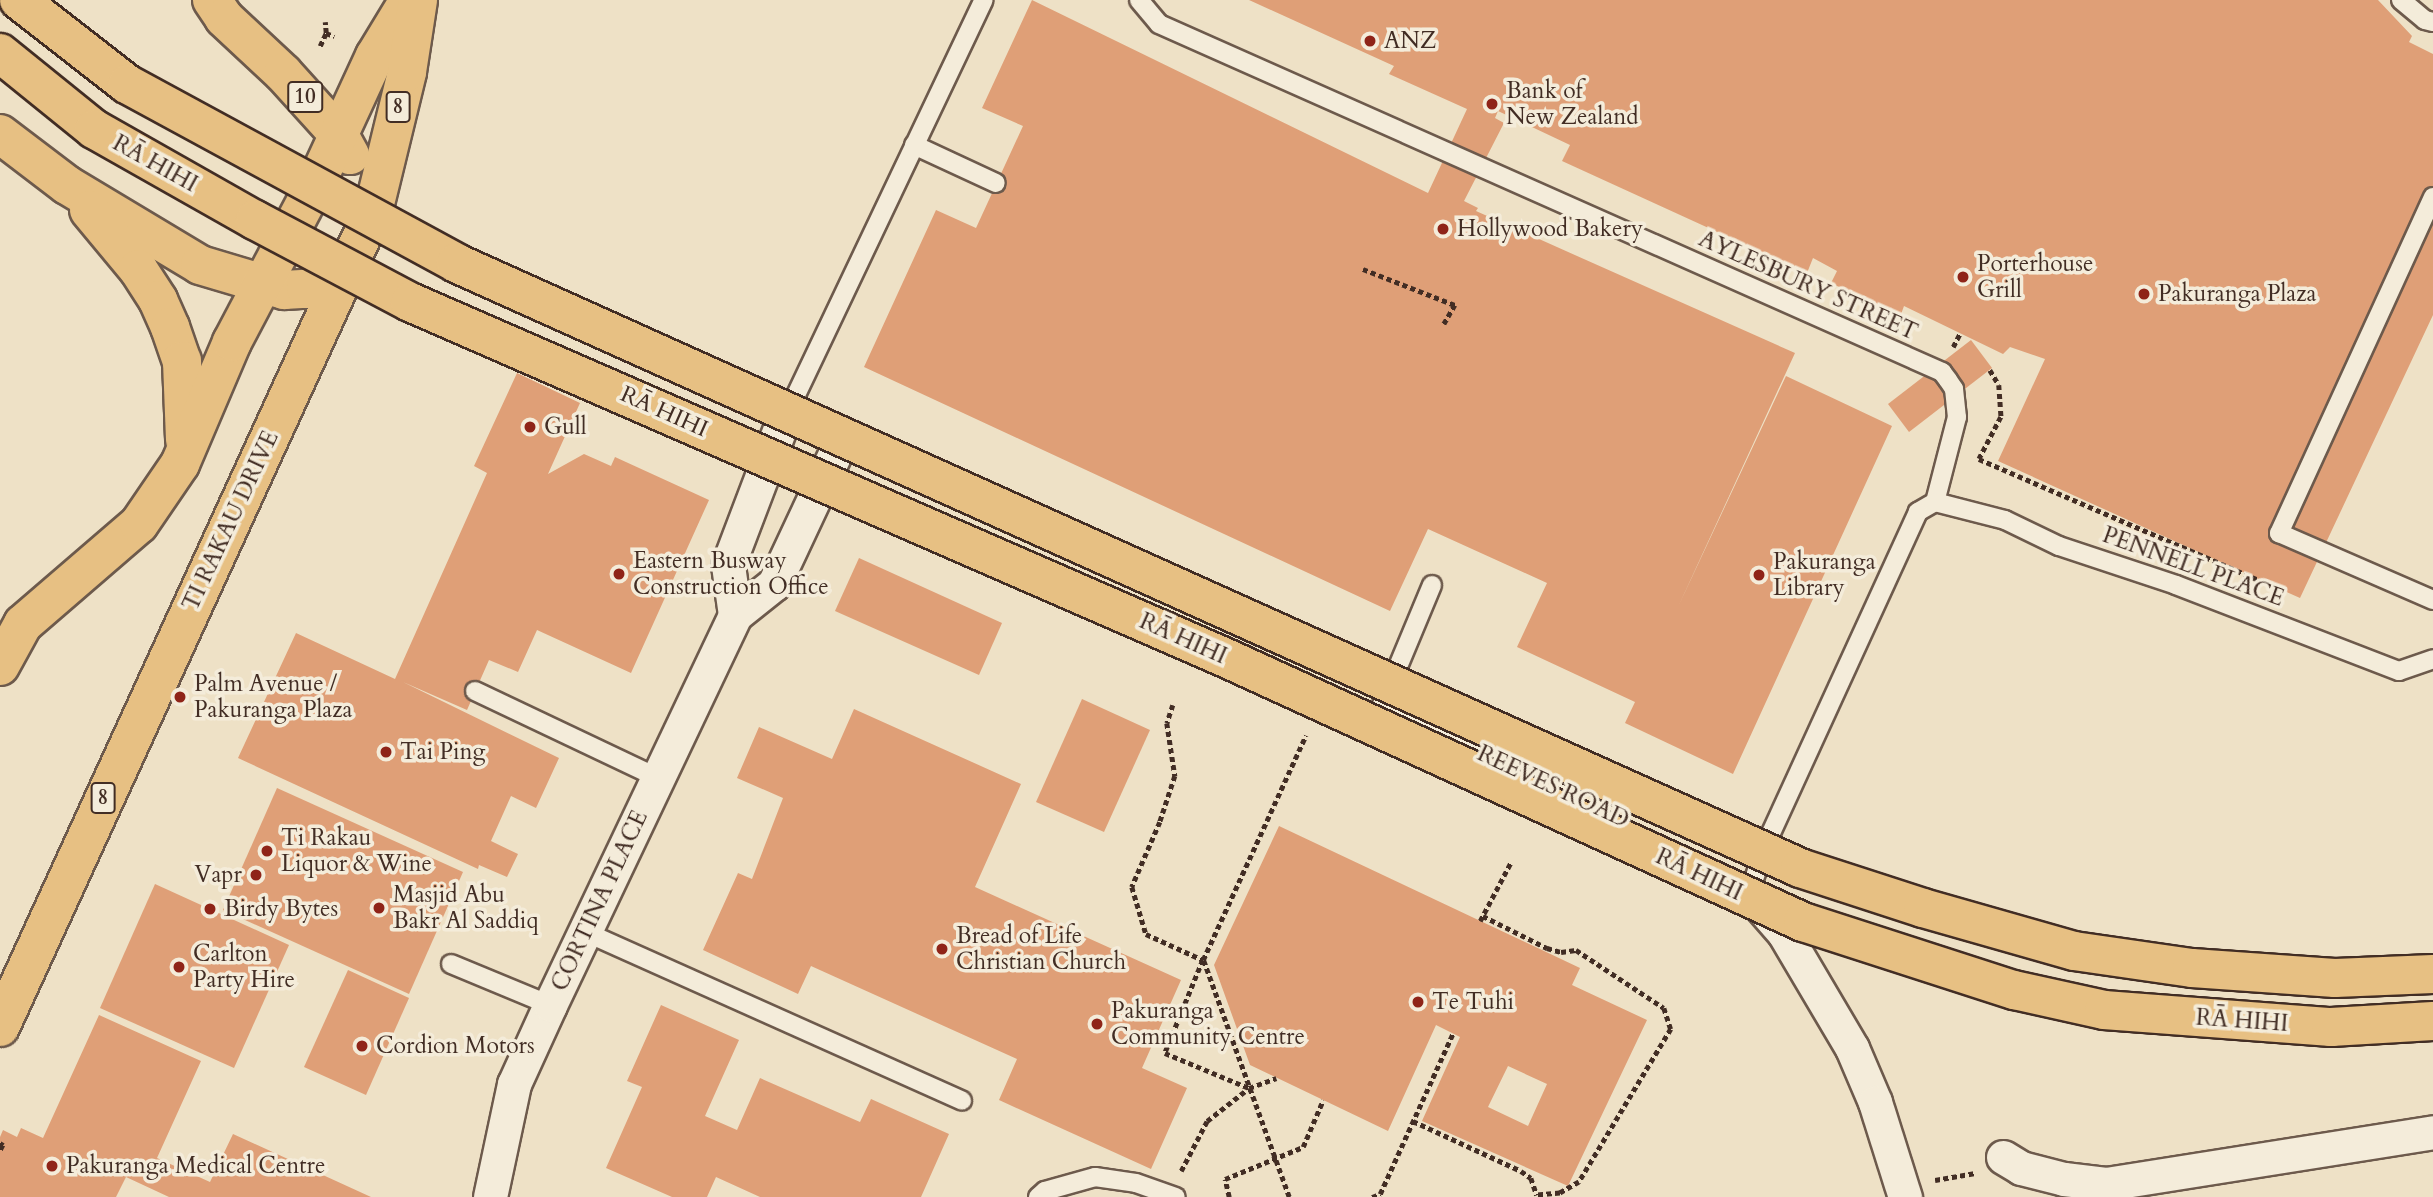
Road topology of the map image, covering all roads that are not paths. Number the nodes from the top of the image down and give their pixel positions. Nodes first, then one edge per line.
1 (19, 0) edge
2 (212, 0) edge
3 (410, 0) edge
4 (418, 0) edge
5 (984, 0) edge
6 (1139, 0) edge
7 (2401, 0) edge
8 (2433, 22) edge
9 (0, 53) edge
10 (0, 134) edge
11 (339, 135) junction
12 (914, 145) junction
13 (996, 183) dead end
14 (67, 185) junction
15 (2433, 197) edge
16 (373, 212) junction
17 (342, 280) junction
18 (263, 286) junction
19 (779, 430) joint
20 (185, 449) junction
21 (834, 456) dead end
22 (1935, 502) junction
23 (1432, 585) dead end
24 (2433, 600) edge
25 (735, 615) junction
26 (2433, 659) edge
27 (0, 666) edge
28 (475, 691) dead end
29 (658, 778) junction
30 (1579, 799) dead end
31 (1616, 817) dead end
32 (1749, 894) junction
33 (585, 932) junction
34 (452, 964) dead end
35 (2433, 974) edge
36 (550, 1005) junction
37 (2433, 1021) edge
38 (0, 1027) edge
39 (962, 1101) dead end
40 (2433, 1132) edge
41 (2012, 1162) road end
42 (1916, 1193) edge
43 (1173, 1196) edge
44 (490, 1197) edge
45 (1038, 1197) edge

1 - 35 main road, RĀ HIHI, bridge
2 - 11 main road, 10
3 - 11 main road, 8
4 - 16 main road, TI RAKAU DRIVE / 8
5 - 12 lane
6 - 22 lane, AYLESBURY STREET
7 - 8 lane
9 - 37 main road, RĀ HIHI, bridge
10 - 14 main road
11 - 16 main road, 10
11 - 18 main road, 8
12 - 13 lane
12 - 19 lane
14 - 18 main road
14 - 20 main road
15 - 24 lane
16 - 17 main road, TI RAKAU DRIVE / 8
17 - 18 main road
17 - 38 main road, TI RAKAU DRIVE / 8
18 - 20 main road, 8
19 - 25 street
20 - 27 main road, 8
21 - 25 street, CORTINA PLACE
22 - 26 lane, PENNELL PLACE
22 - 32 lane, AYLESBURY STREET
23 - 30 lane, REEVES ROAD
25 - 29 street, CORTINA PLACE
28 - 29 lane
29 - 33 street, CORTINA PLACE
31 - 32 lane, REEVES ROAD
32 - 42 street, REEVES ROAD
33 - 36 street, CORTINA PLACE
33 - 39 lane
34 - 36 lane
36 - 44 street, CORTINA PLACE
40 - 41 street
43 - 45 lane

